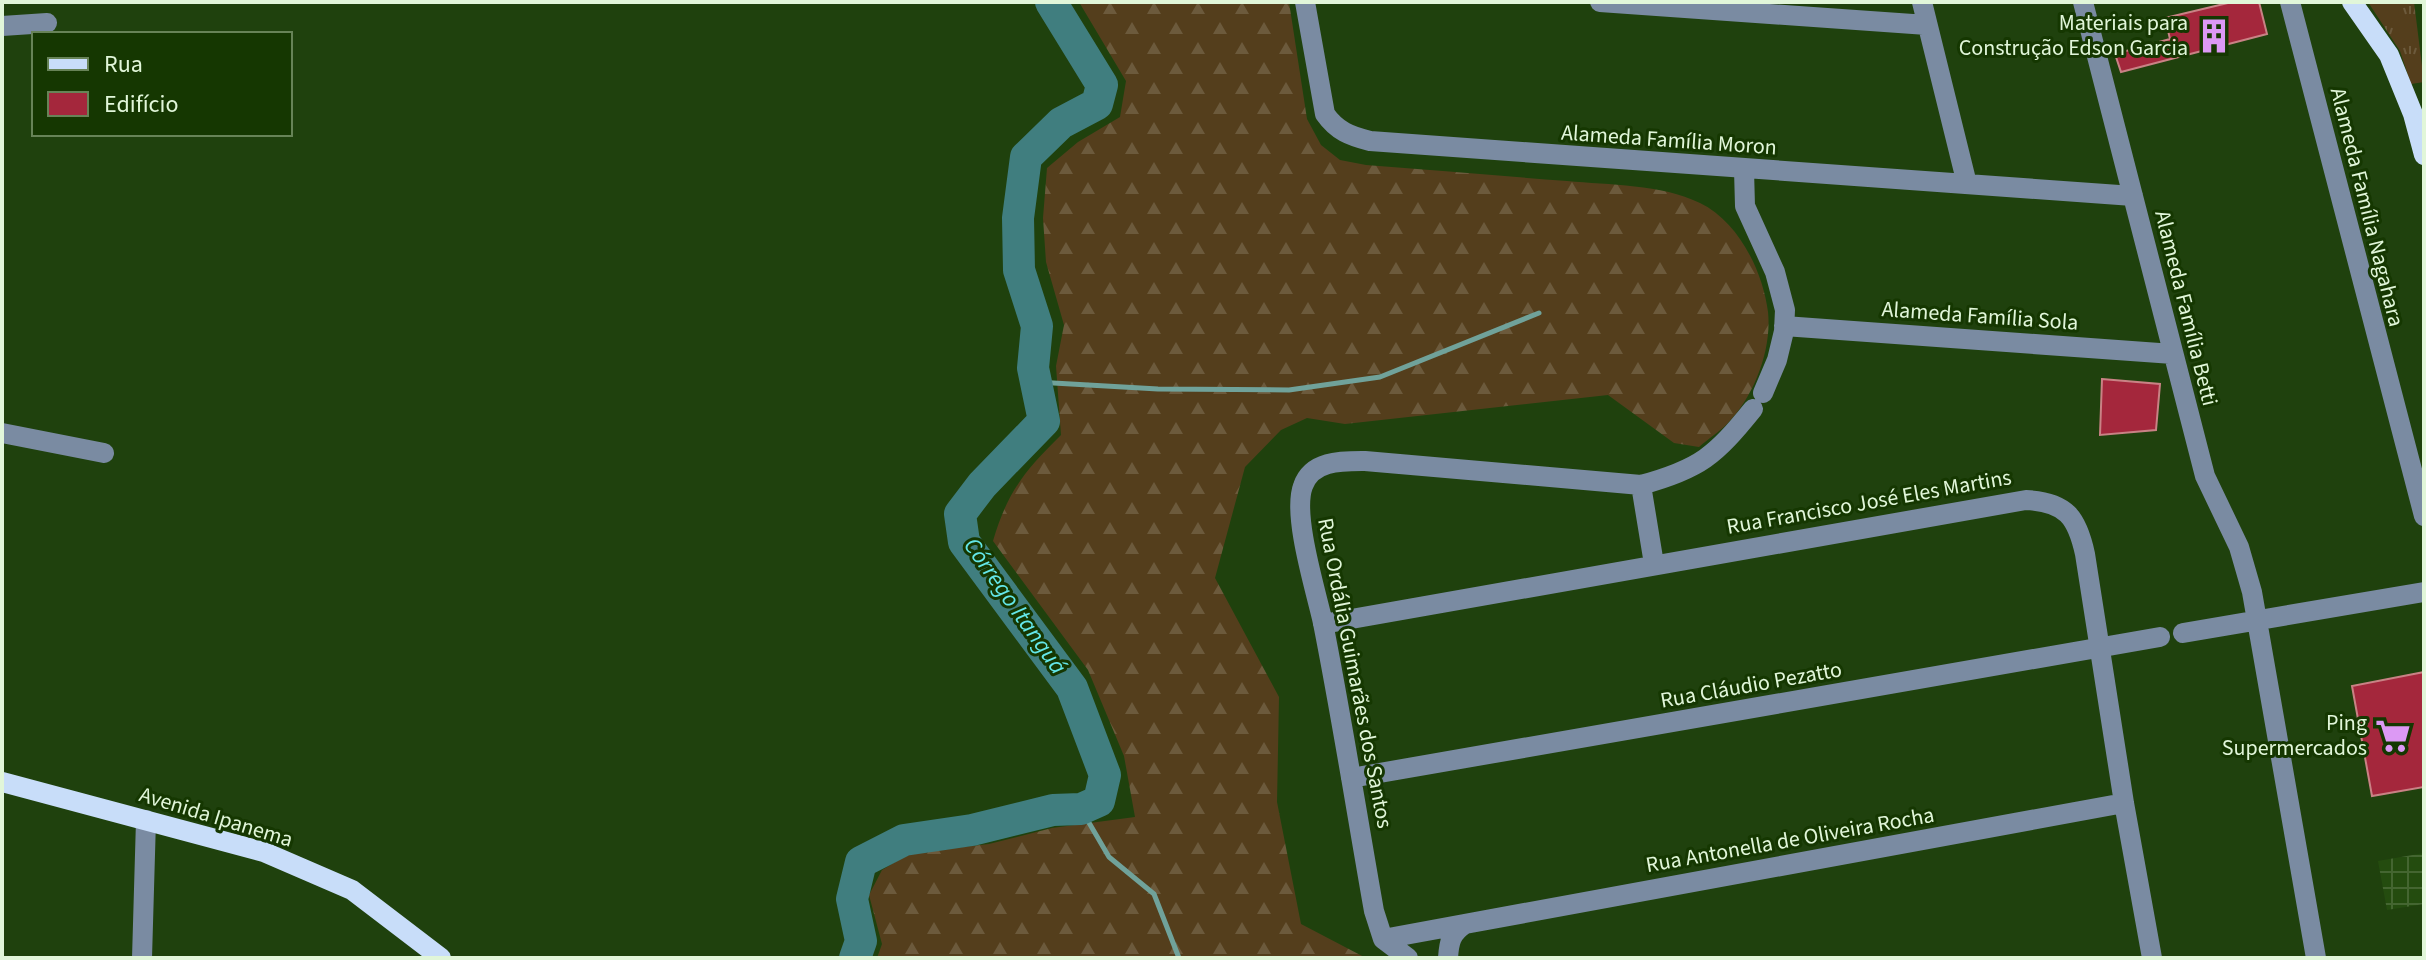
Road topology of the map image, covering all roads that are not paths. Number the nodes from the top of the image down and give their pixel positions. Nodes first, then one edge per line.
1 (1305, 2) edge
2 (1600, 2) edge
3 (1922, 2) edge
4 (2083, 2) edge
5 (2290, 2) edge
6 (2352, 2) edge
7 (47, 23) dead end
8 (1927, 25) junction
9 (2, 26) edge
10 (2424, 155) edge
11 (1744, 170) junction
12 (1967, 184) junction
13 (2133, 196) junction
14 (1784, 326) junction
15 (2173, 354) junction
16 (2, 433) edge
17 (104, 453) dead end
18 (1641, 485) junction
19 (2424, 516) edge
20 (1654, 564) junction
21 (2424, 592) edge
22 (2257, 621) junction
23 (1323, 624) junction
24 (2183, 633) dead end
25 (2160, 637) dead end
26 (2102, 649) junction
27 (1351, 778) junction
28 (2, 782) edge
29 (2124, 803) junction
30 (146, 820) junction
31 (1465, 924) junction
32 (1383, 939) junction
33 (142, 958) edge
34 (441, 958) edge
35 (1408, 958) edge
36 (1448, 958) edge
37 (2152, 958) edge
38 (2316, 958) edge

1 - 11 street, Alameda Família Moron
2 - 8 street
3 - 8 street
4 - 13 street, Alameda Família Betti
5 - 19 street, Alameda Família Nagahara
6 - 10 main road
7 - 9 street
8 - 12 street
11 - 12 street, Alameda Família Moron
11 - 14 street
12 - 13 street, Alameda Família Moron
13 - 15 street, Alameda Família Betti
14 - 15 street, Alameda Família Sola
14 - 18 street, Rua Ordália Guimarães dos Santos
15 - 22 street, Alameda Família Betti
16 - 17 street
18 - 20 street
18 - 23 street, Rua Ordália Guimarães dos Santos
20 - 23 street, Rua Francisco José Eles Martins
20 - 26 street, Rua Francisco José Eles Martins
21 - 22 street
22 - 24 street
22 - 38 street, Alameda Família Betti
23 - 27 street, Rua Ordália Guimarães dos Santos
25 - 26 street, Rua Cláudio Pezatto
26 - 27 street, Rua Cláudio Pezatto
26 - 29 street, Rua Francisco José Eles Martins
27 - 32 street, Rua Ordália Guimarães dos Santos
28 - 30 main road, Avenida Ipanema
29 - 31 street, Rua Antonella de Oliveira Rocha
29 - 37 street, Rua Francisco José Eles Martins
30 - 33 street
30 - 34 main road, Avenida Ipanema
31 - 32 street, Rua Antonella de Oliveira Rocha
31 - 36 street
32 - 35 street

